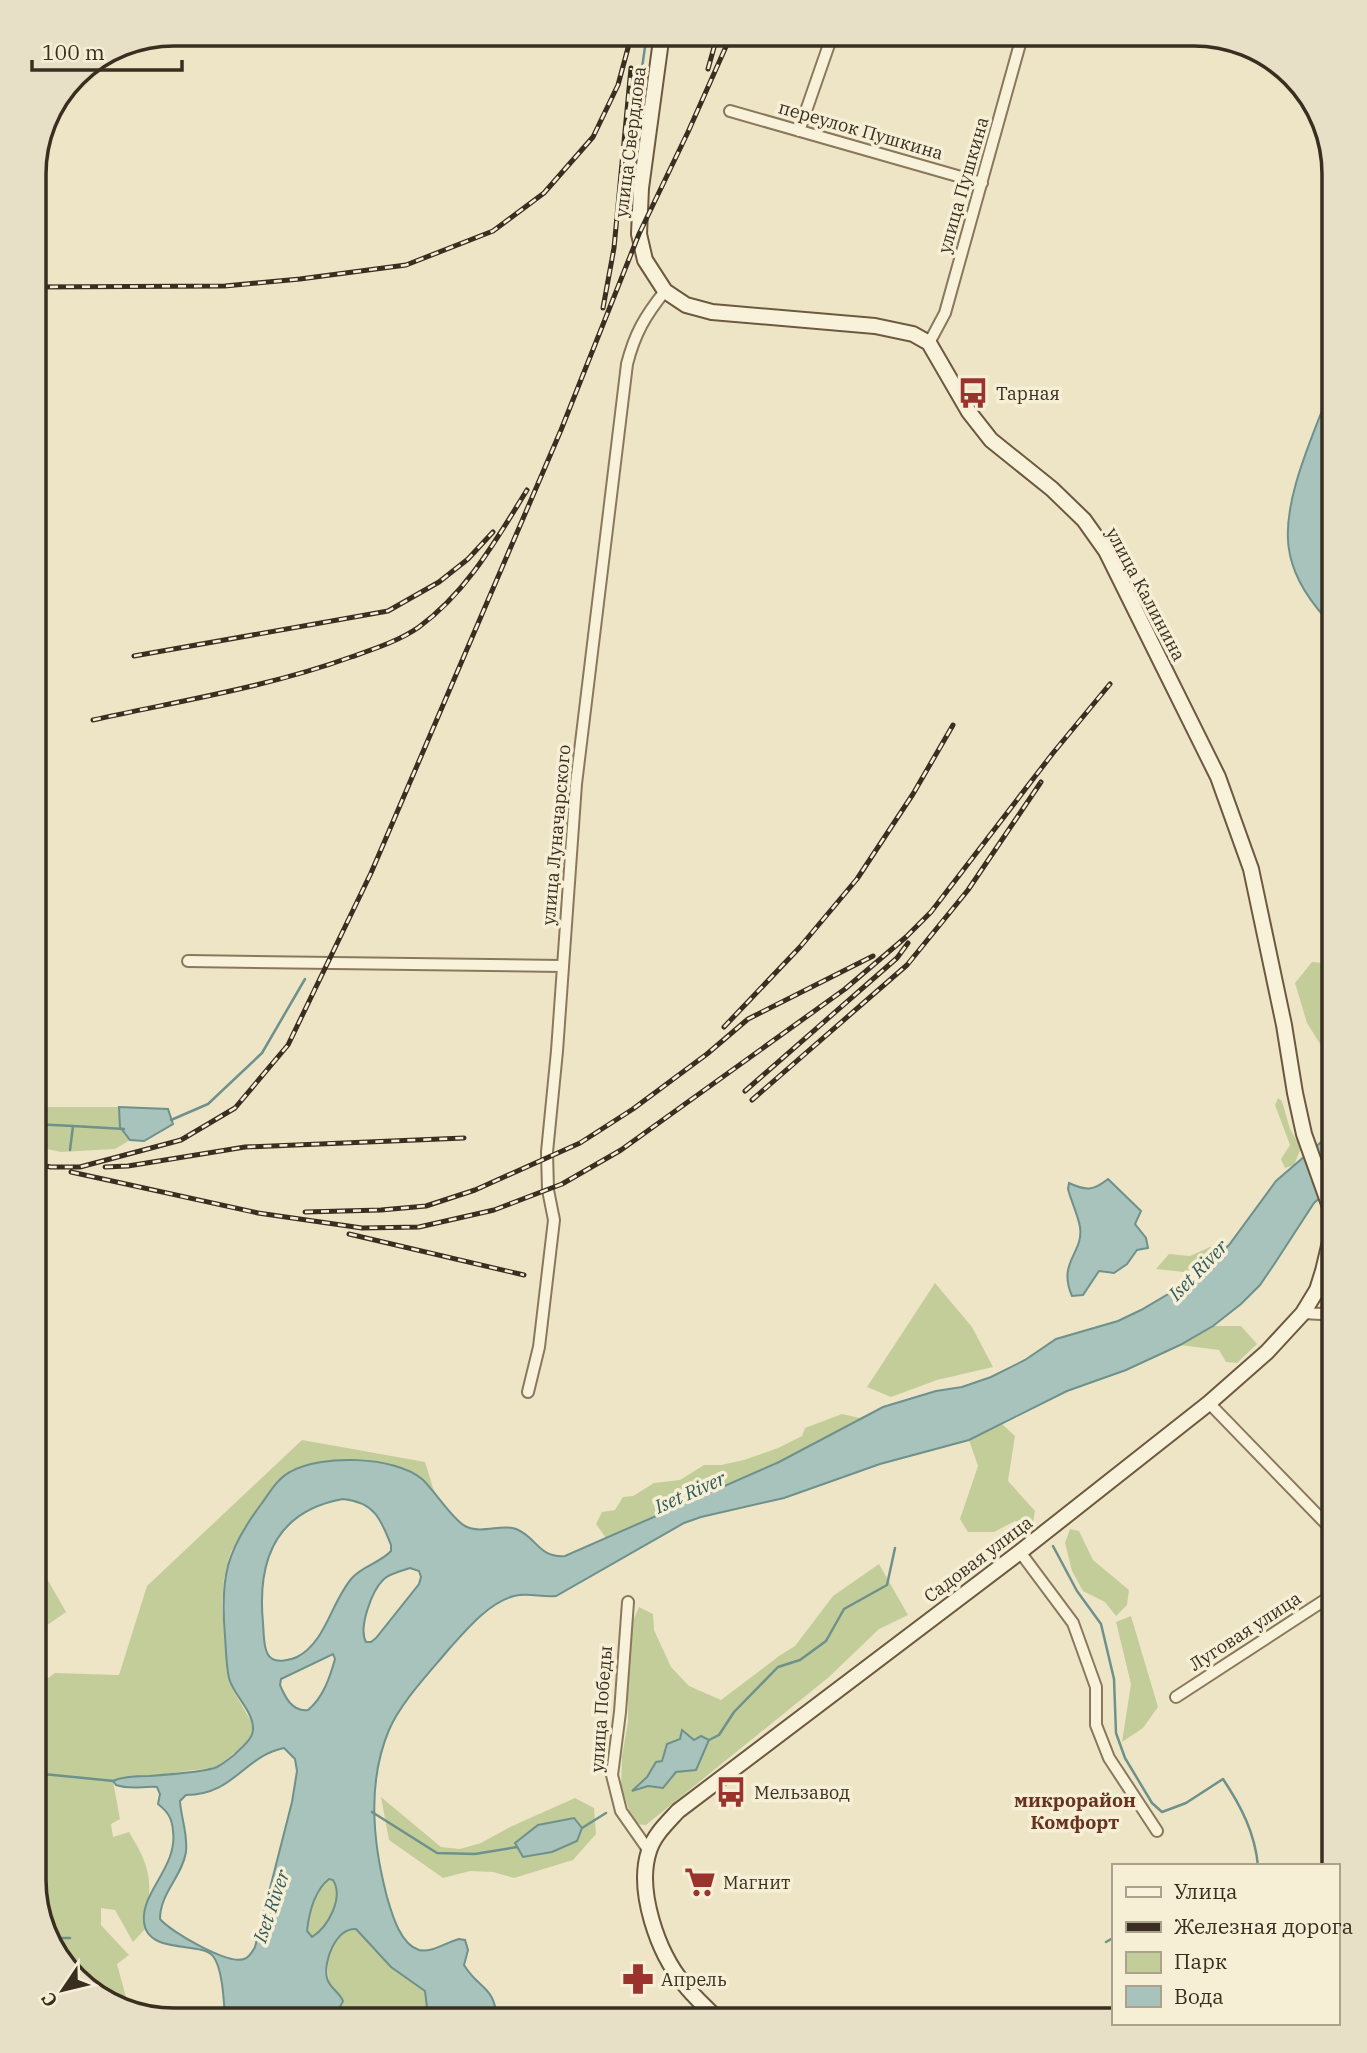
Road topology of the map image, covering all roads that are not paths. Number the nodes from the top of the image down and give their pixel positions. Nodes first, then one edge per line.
1 (660, 46) edge
2 (828, 46) edge
3 (1019, 46) edge
4 (730, 111) dead end
5 (799, 131) junction
6 (982, 183) junction
7 (664, 291) junction
8 (929, 343) junction
9 (188, 961) dead end
10 (562, 966) junction
11 (1322, 1185) edge
12 (1322, 1272) edge
13 (1303, 1312) junction
14 (1322, 1314) edge
15 (528, 1392) dead end
16 (1209, 1403) junction
17 (1322, 1520) edge
18 (1020, 1552) junction
19 (628, 1602) dead end
20 (1322, 1602) edge
21 (1176, 1698) dead end
22 (1157, 1831) dead end
23 (649, 1851) junction
24 (706, 2007) edge

1 - 7 main road, улица Свердлова
2 - 5 street
3 - 6 street, улица Пушкина
4 - 5 street, переулок Пушкина
5 - 6 street, переулок Пушкина
6 - 8 street, улица Пушкина
7 - 8 main road
7 - 10 street, улица Луначарского
8 - 11 main road, улица Калинина
9 - 10 street
10 - 15 street, улица Луначарского
12 - 13 main road, Садовая улица
13 - 14 street
13 - 16 main road, Садовая улица
16 - 17 street
16 - 18 main road, Садовая улица
18 - 22 street
18 - 23 main road, Садовая улица
19 - 23 street, улица Победы
20 - 21 street, Луговая улица
23 - 24 main road

